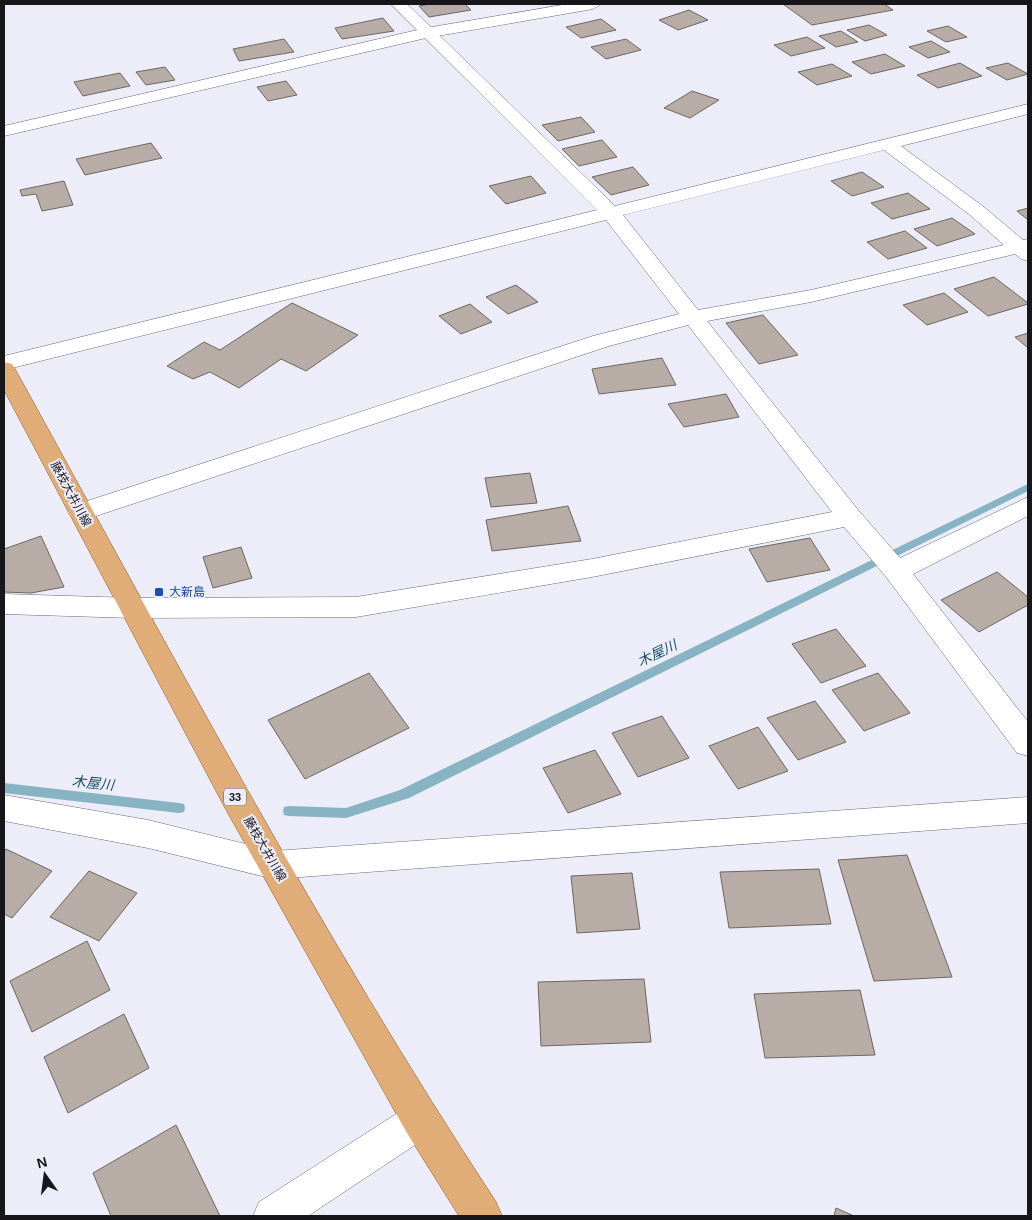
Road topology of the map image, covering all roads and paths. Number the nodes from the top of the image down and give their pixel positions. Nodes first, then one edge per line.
1 (398, 4) edge
2 (593, 4) edge
3 (426, 33) junction
4 (1028, 109) edge
5 (4, 131) edge
6 (887, 144) junction
7 (611, 213) junction
8 (1026, 250) edge
9 (693, 317) junction
10 (5, 371) edge
11 (1028, 506) edge
12 (81, 512) junction
13 (850, 517) junction
14 (887, 560) junction
15 (4, 604) edge
16 (134, 608) junction
17 (1028, 744) edge
18 (4, 808) edge
19 (1028, 810) edge
20 (274, 865) junction
21 (420, 1120) junction
22 (273, 1216) edge
23 (482, 1216) edge

1 - 3 street
2 - 3 street
3 - 5 street
3 - 7 street
4 - 6 street
6 - 7 street
6 - 8 street
7 - 9 street
7 - 10 street
8 - 9 street
9 - 12 street
9 - 13 street
10 - 12 main road, 藤枝大井川線 / 33
11 - 14 street
12 - 16 main road, 藤枝大井川線 / 33
13 - 14 street
13 - 16 street
14 - 17 street
15 - 16 street
16 - 20 main road, 藤枝大井川線 / 33
18 - 20 street
19 - 20 street
20 - 21 main road, 藤枝大井川線 / 33
21 - 22 street
21 - 23 main road, 藤枝大井川線 / 33

